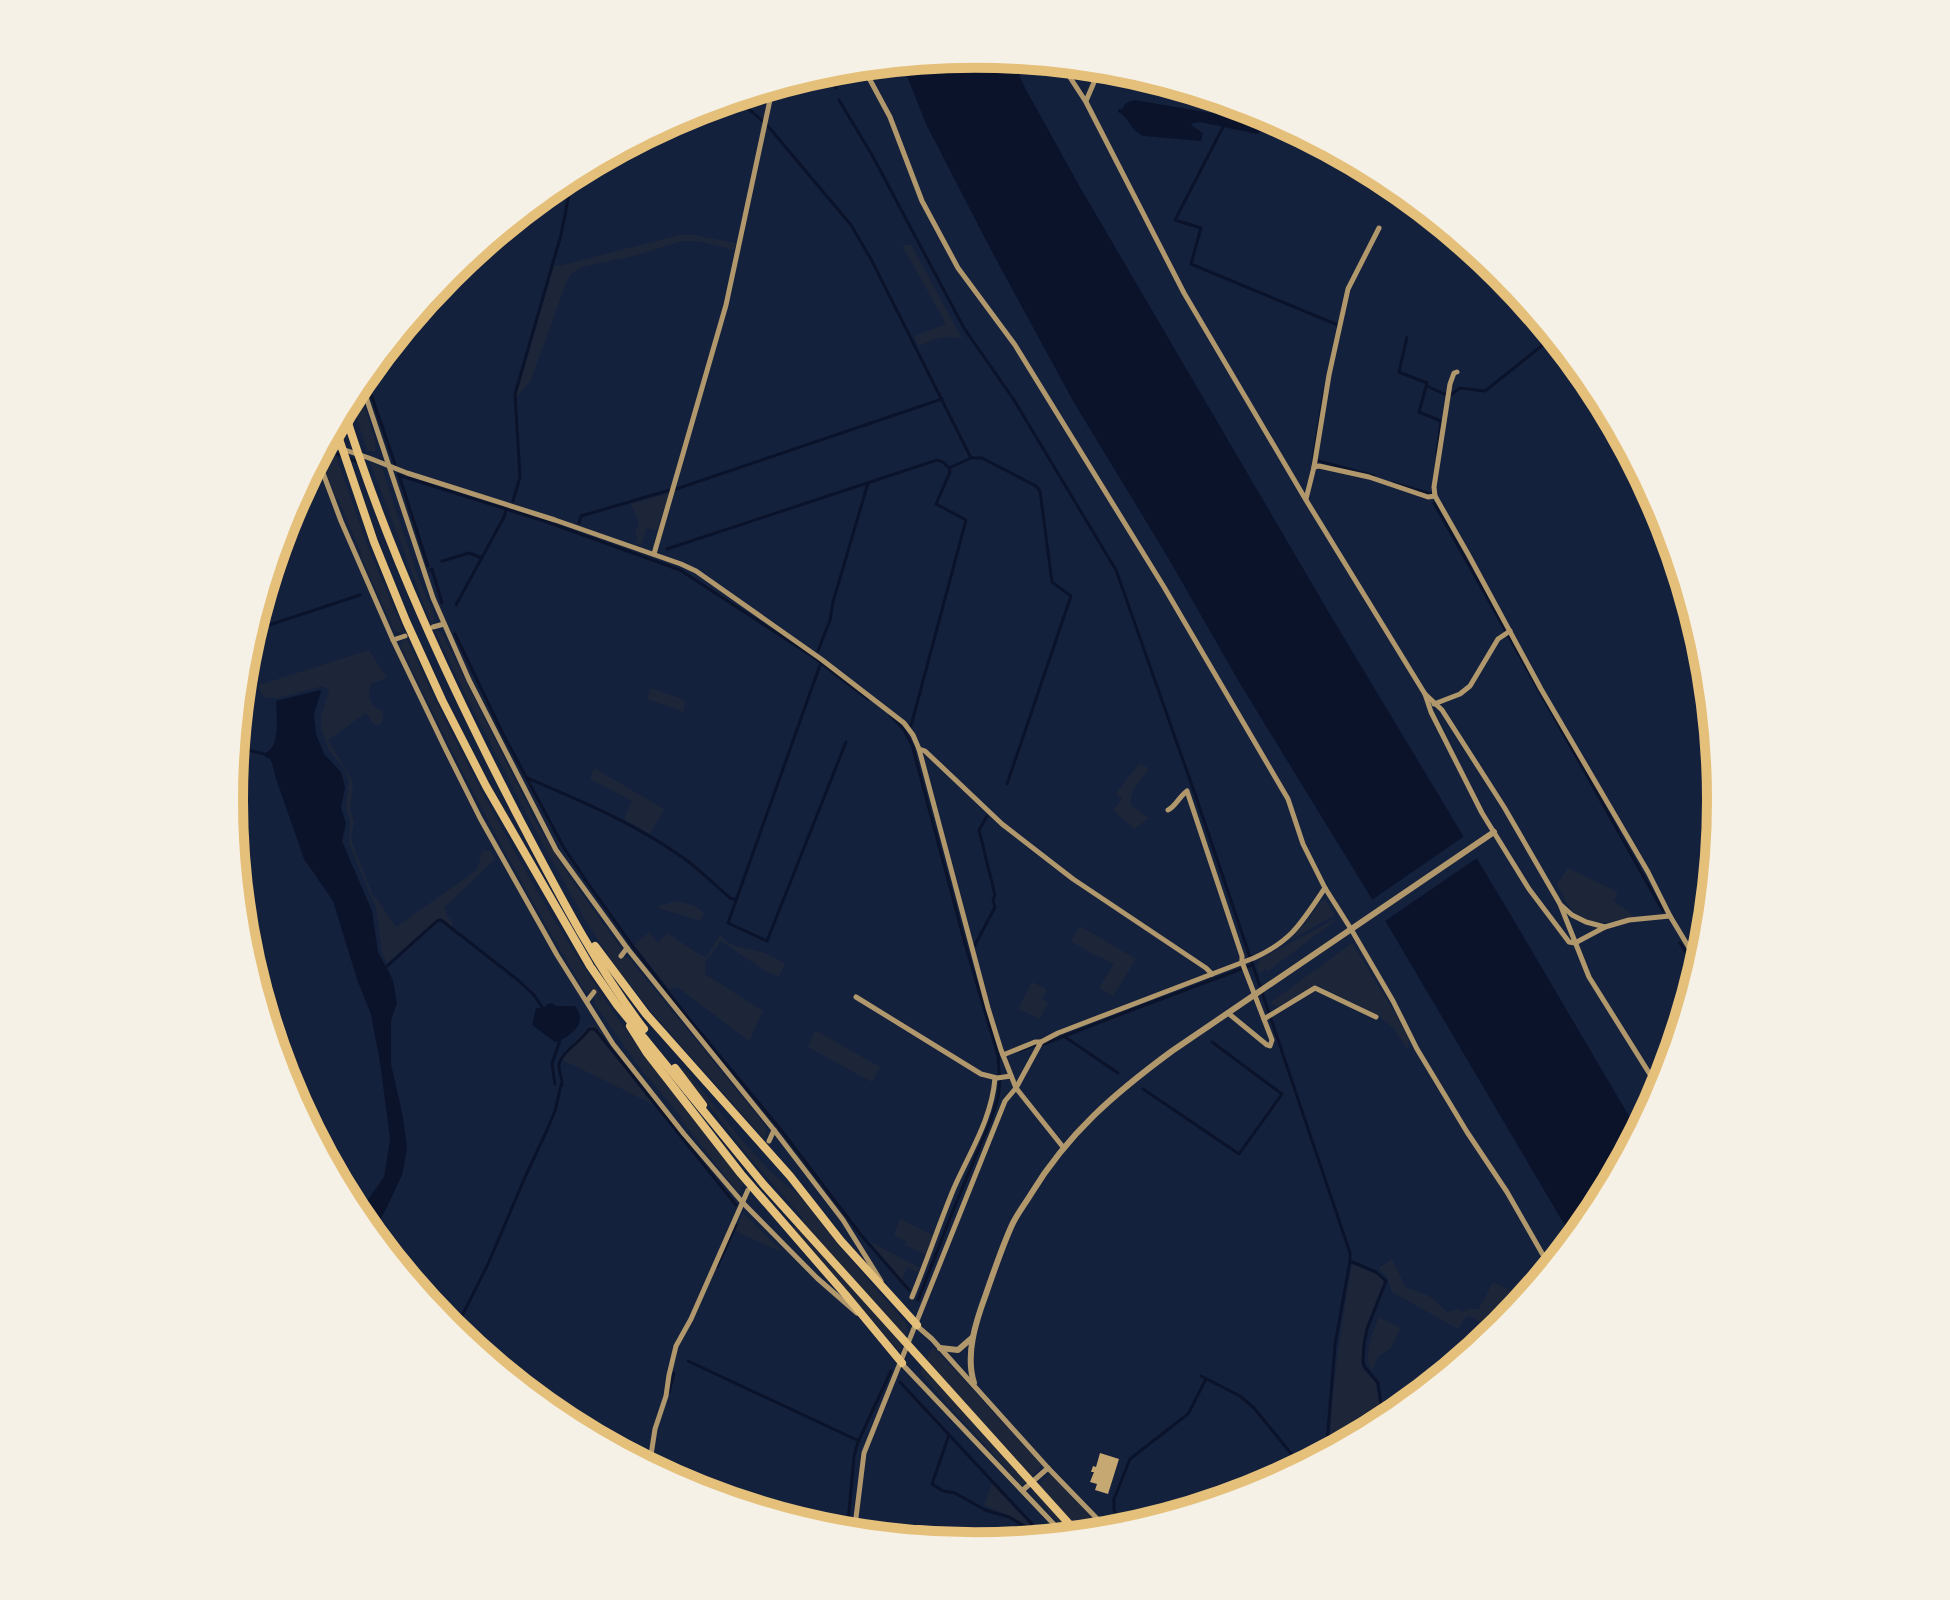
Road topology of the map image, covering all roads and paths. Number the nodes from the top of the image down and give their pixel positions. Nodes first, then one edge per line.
1 (1068, 74) edge
2 (868, 76) edge
3 (1096, 78) edge
4 (770, 98) edge
5 (1086, 102) junction
6 (1379, 228) dead end
7 (1457, 372) dead end
8 (365, 394) edge
9 (348, 422) edge
10 (338, 439) edge
11 (334, 447) edge
12 (389, 466) junction
13 (1314, 467) junction
14 (322, 469) edge
15 (1435, 496) junction
16 (1306, 500) junction
17 (654, 554) junction
18 (444, 624) junction
19 (433, 627) dead end
20 (1508, 633) junction
21 (405, 636) dead end
22 (393, 640) junction
23 (1432, 704) junction
24 (919, 749) junction
25 (1168, 810) dead end
26 (1494, 832) junction
27 (1325, 888) junction
28 (1560, 904) junction
29 (570, 913) junction
30 (1670, 916) junction
31 (1605, 927) junction
32 (1351, 929) junction
33 (1575, 943) junction
34 (627, 948) junction
35 (1691, 951) edge
36 (621, 956) dead end
37 (1247, 963) junction
38 (1212, 974) junction
39 (594, 992) dead end
40 (856, 997) dead end
41 (587, 1001) junction
42 (617, 1005) junction
43 (1228, 1013) junction
44 (1268, 1016) junction
45 (1376, 1017) dead end
46 (1040, 1044) junction
47 (1003, 1055) junction
48 (1011, 1076) junction
49 (998, 1078) junction
50 (1652, 1078) edge
51 (1016, 1088) junction
52 (718, 1129) junction
53 (774, 1130) junction
54 (769, 1141) dead end
55 (1063, 1147) junction
56 (748, 1190) dead end
57 (743, 1203) junction
58 (1545, 1259) edge
59 (890, 1295) junction
60 (912, 1297) dead end
61 (865, 1319) junction
62 (917, 1325) junction
63 (973, 1337) junction
64 (940, 1348) junction
65 (902, 1363) junction
66 (974, 1383) junction
67 (651, 1457) edge
68 (1048, 1468) junction
69 (1023, 1490) junction
70 (1100, 1521) edge
71 (855, 1522) edge
72 (1071, 1526) edge
73 (1057, 1527) edge

1 - 5 street
2 - 27 street
3 - 5 street
4 - 17 street
5 - 16 street
6 - 13 street
7 - 15 street
8 - 12 street
9 - 29 highway
10 - 42 highway
11 - 12 street
12 - 17 street
12 - 18 street
13 - 15 street
13 - 16 street
14 - 22 street
15 - 20 street
16 - 23 street
17 - 24 street
18 - 19 street
18 - 34 street
20 - 23 street
20 - 30 street
21 - 22 street
22 - 41 street
23 - 26 street
23 - 28 street
24 - 38 street
24 - 47 street
25 - 37 street
26 - 32 street
26 - 33 street
27 - 32 street
27 - 37 street
28 - 31 street
28 - 33 street
29 - 52 highway
29 - 59 highway
30 - 31 street
30 - 35 street
31 - 33 street
32 - 43 street
32 - 58 street
33 - 50 street
34 - 36 street
34 - 53 street
37 - 38 street
37 - 44 street
38 - 46 street
39 - 41 street
40 - 49 street
41 - 57 street
42 - 52 highway
42 - 61 highway
43 - 44 street
43 - 55 street
44 - 45 street
46 - 47 street
46 - 51 street
47 - 48 street
48 - 49 street
48 - 51 street
49 - 60 street
51 - 55 street
51 - 62 street
52 - 72 highway
53 - 54 street
53 - 59 street
55 - 63 street
56 - 57 street
57 - 61 street
57 - 67 street
59 - 62 highway
61 - 65 highway
62 - 64 street
62 - 65 street
63 - 64 street
63 - 66 street
64 - 66 street
65 - 69 street
65 - 71 street
66 - 68 street
68 - 69 street
68 - 70 street
69 - 73 street

